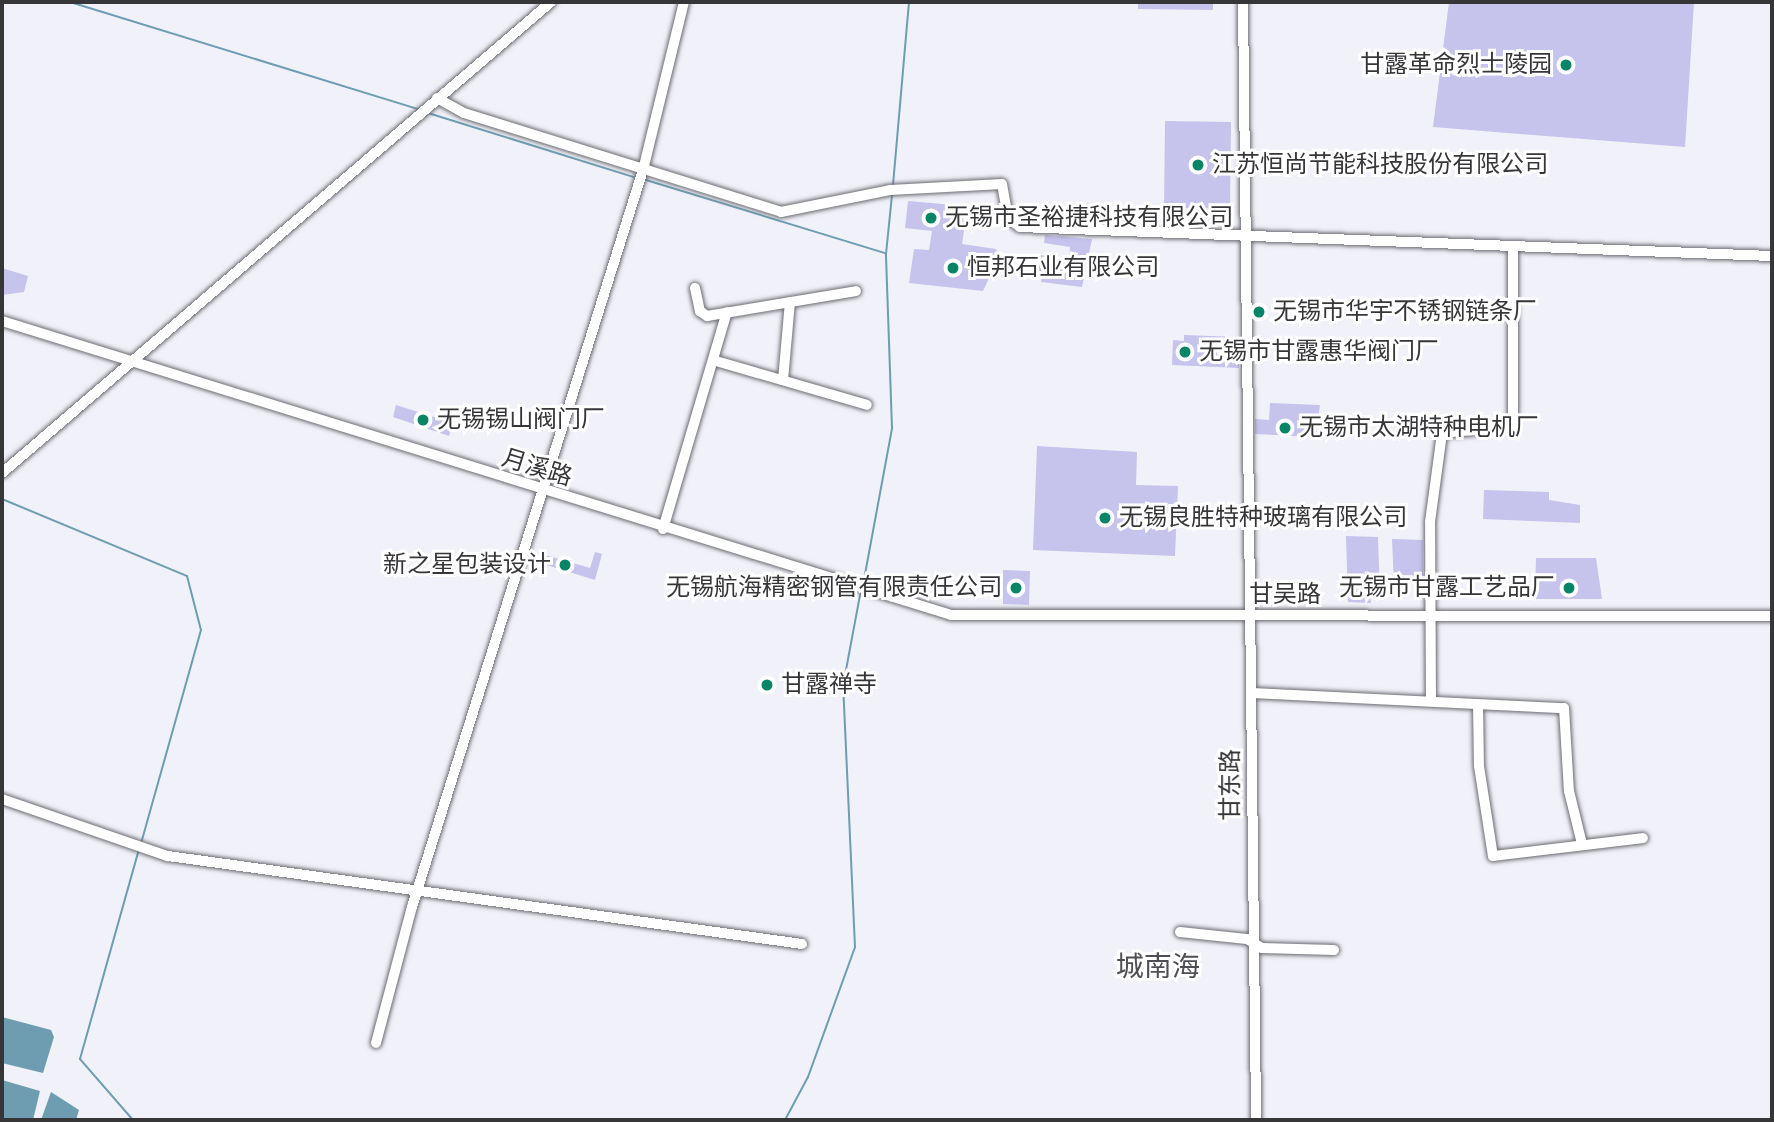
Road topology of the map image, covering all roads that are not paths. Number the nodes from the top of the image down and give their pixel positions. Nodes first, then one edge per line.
1 (551, 2) edge
2 (684, 2) edge
3 (1243, 2) edge
4 (437, 97) junction
5 (641, 176) junction
6 (1245, 235) junction
7 (1513, 247) junction
8 (1772, 256) edge
9 (695, 288) dead end
10 (856, 291) dead end
11 (790, 302) junction
12 (727, 312) junction
13 (2, 321) edge
14 (716, 361) junction
15 (132, 362) junction
16 (783, 380) junction
17 (867, 405) dead end
18 (2, 472) edge
19 (541, 491) junction
20 (663, 529) junction
21 (851, 583) joint
22 (1428, 616) junction
23 (1772, 616) edge
24 (1248, 617) junction
25 (1252, 693) junction
26 (1431, 700) junction
27 (1478, 705) junction
28 (2, 799) edge
29 (1643, 838) dead end
30 (1582, 844) junction
31 (418, 887) junction
32 (1180, 932) dead end
33 (1254, 943) junction
34 (802, 944) dead end
35 (1334, 950) dead end
36 (376, 1043) dead end
37 (1256, 1120) edge

1 - 4 street
2 - 5 street
3 - 6 street, 甘东路
4 - 5 street
4 - 15 street
5 - 6 street
5 - 19 street
6 - 7 street
6 - 24 street, 甘东路
7 - 8 street
7 - 22 street
9 - 12 street
10 - 11 street
11 - 12 street
11 - 16 street
12 - 14 street
13 - 15 street, 月溪路
14 - 16 street
14 - 20 street
15 - 18 street
15 - 19 street, 月溪路
16 - 17 street
19 - 20 street, 月溪路
19 - 31 street
20 - 21 street, 月溪路
21 - 24 street, 甘吴路
22 - 23 street, 甘吴路
22 - 24 street, 甘吴路
22 - 26 street
24 - 25 street, 甘东路
25 - 26 street
25 - 33 street, 甘东路
26 - 27 street
27 - 30 street
27 - 30 street
28 - 31 street
29 - 30 street
31 - 34 street
31 - 36 street
32 - 33 street
33 - 35 street
33 - 37 street, 甘东路

